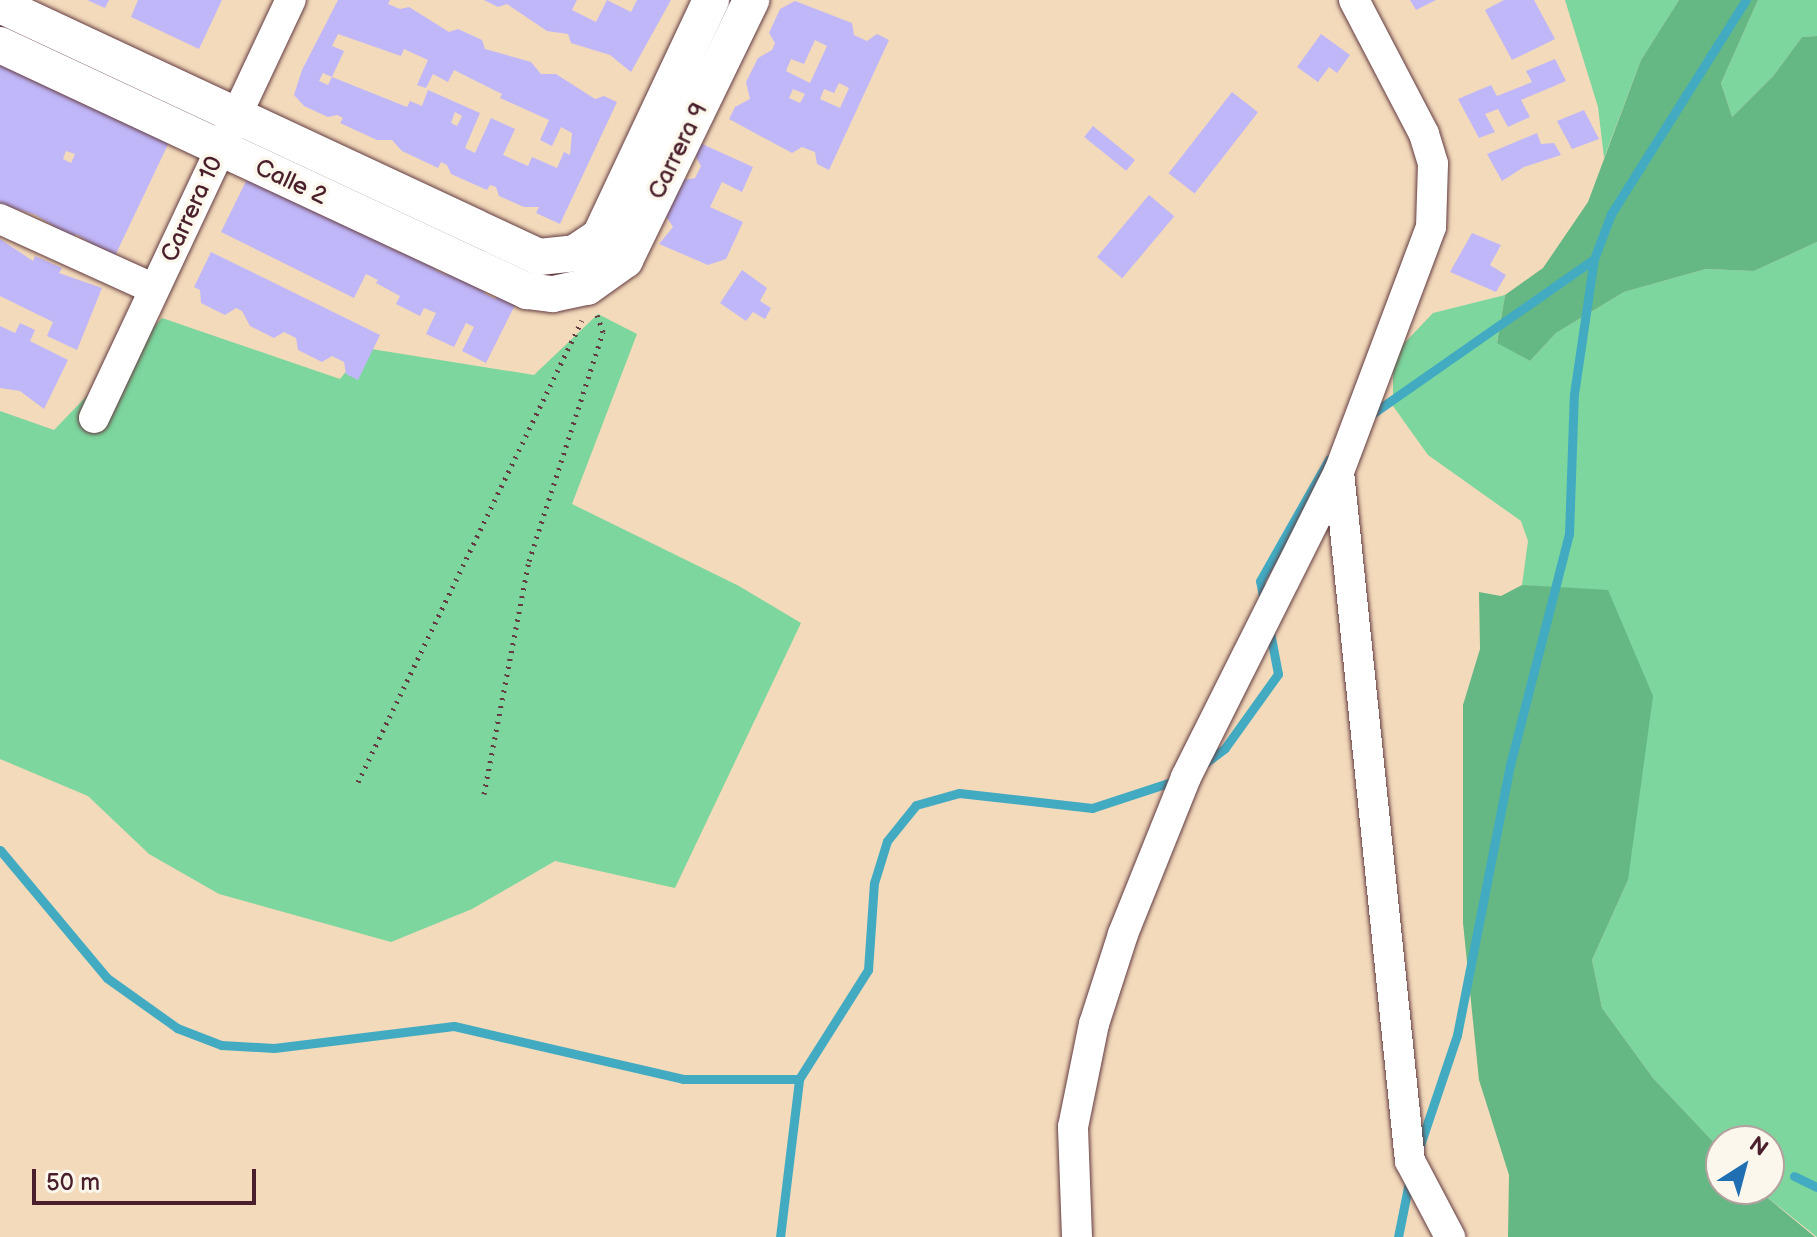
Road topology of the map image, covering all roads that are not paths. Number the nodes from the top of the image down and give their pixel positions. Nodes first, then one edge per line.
1 (291, 0) edge
2 (711, 0) edge
3 (751, 0) edge
4 (1354, 0) edge
5 (0, 5) edge
6 (0, 45) edge
7 (235, 117) junction
8 (221, 149) junction
9 (0, 219) edge
10 (575, 253) junction
11 (587, 287) junction
12 (154, 289) junction
13 (94, 418) dead end
14 (1339, 472) junction
15 (1077, 1237) edge
16 (1450, 1237) edge

1 - 7 street, Carrera 10
2 - 10 street, Carrera 9
3 - 11 street, Carrera 9
4 - 14 street
5 - 7 street, Calle 2
6 - 8 street, Calle 2
7 - 8 street, Carrera 10
7 - 10 street, Calle 2
8 - 11 street, Calle 2
8 - 12 street, Carrera 10
9 - 12 street
10 - 11 street
12 - 13 street, Carrera 10
14 - 15 street
14 - 16 street

